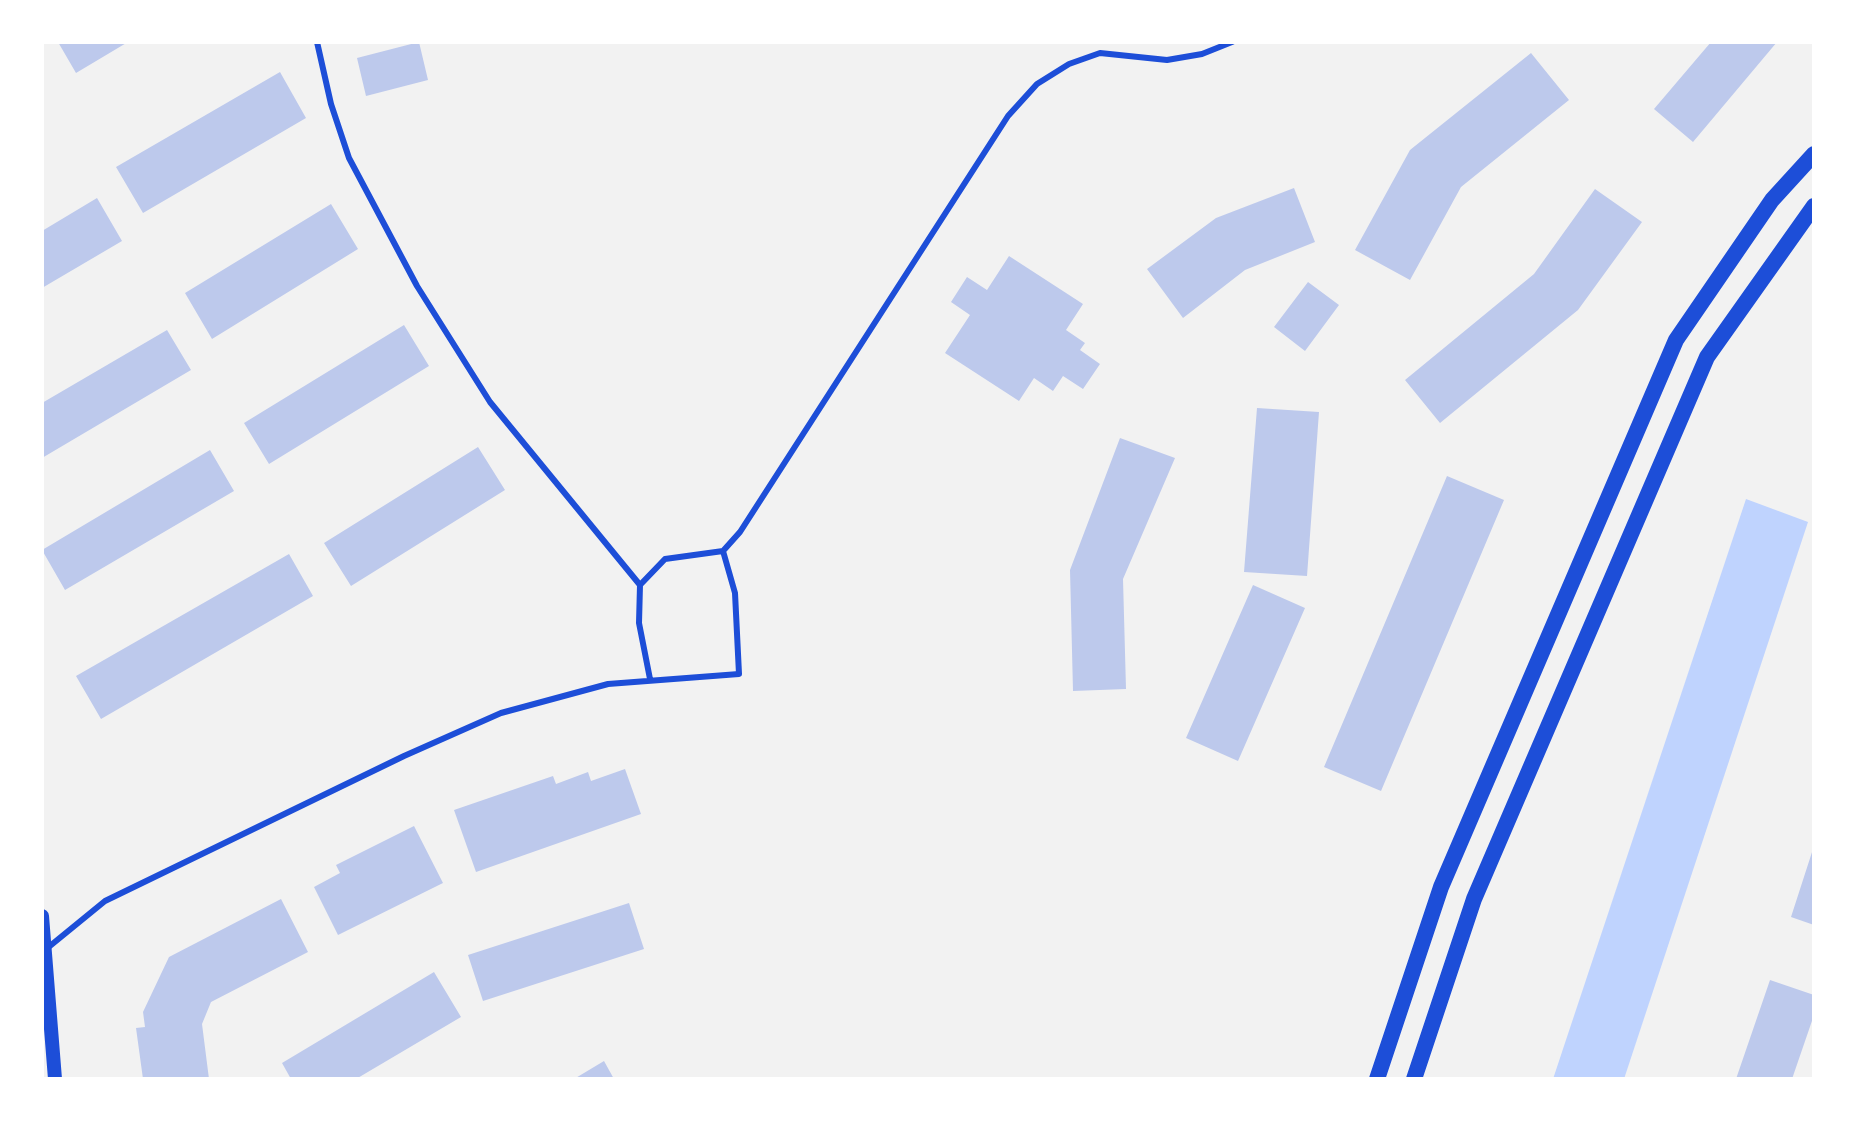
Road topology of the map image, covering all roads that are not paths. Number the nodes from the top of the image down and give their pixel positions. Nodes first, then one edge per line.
1 (317, 42) edge
2 (1232, 42) edge
3 (1814, 154) edge
4 (1814, 206) edge
5 (723, 551) junction
6 (640, 585) junction
7 (650, 679) junction
8 (42, 916) edge
9 (43, 952) edge
10 (55, 1079) edge
11 (1377, 1079) edge
12 (1414, 1079) edge

1 - 6 lane
2 - 5 lane
3 - 11 main road
4 - 12 main road
5 - 6 lane
5 - 7 lane
6 - 7 lane
7 - 9 lane
8 - 9 street
9 - 10 street

